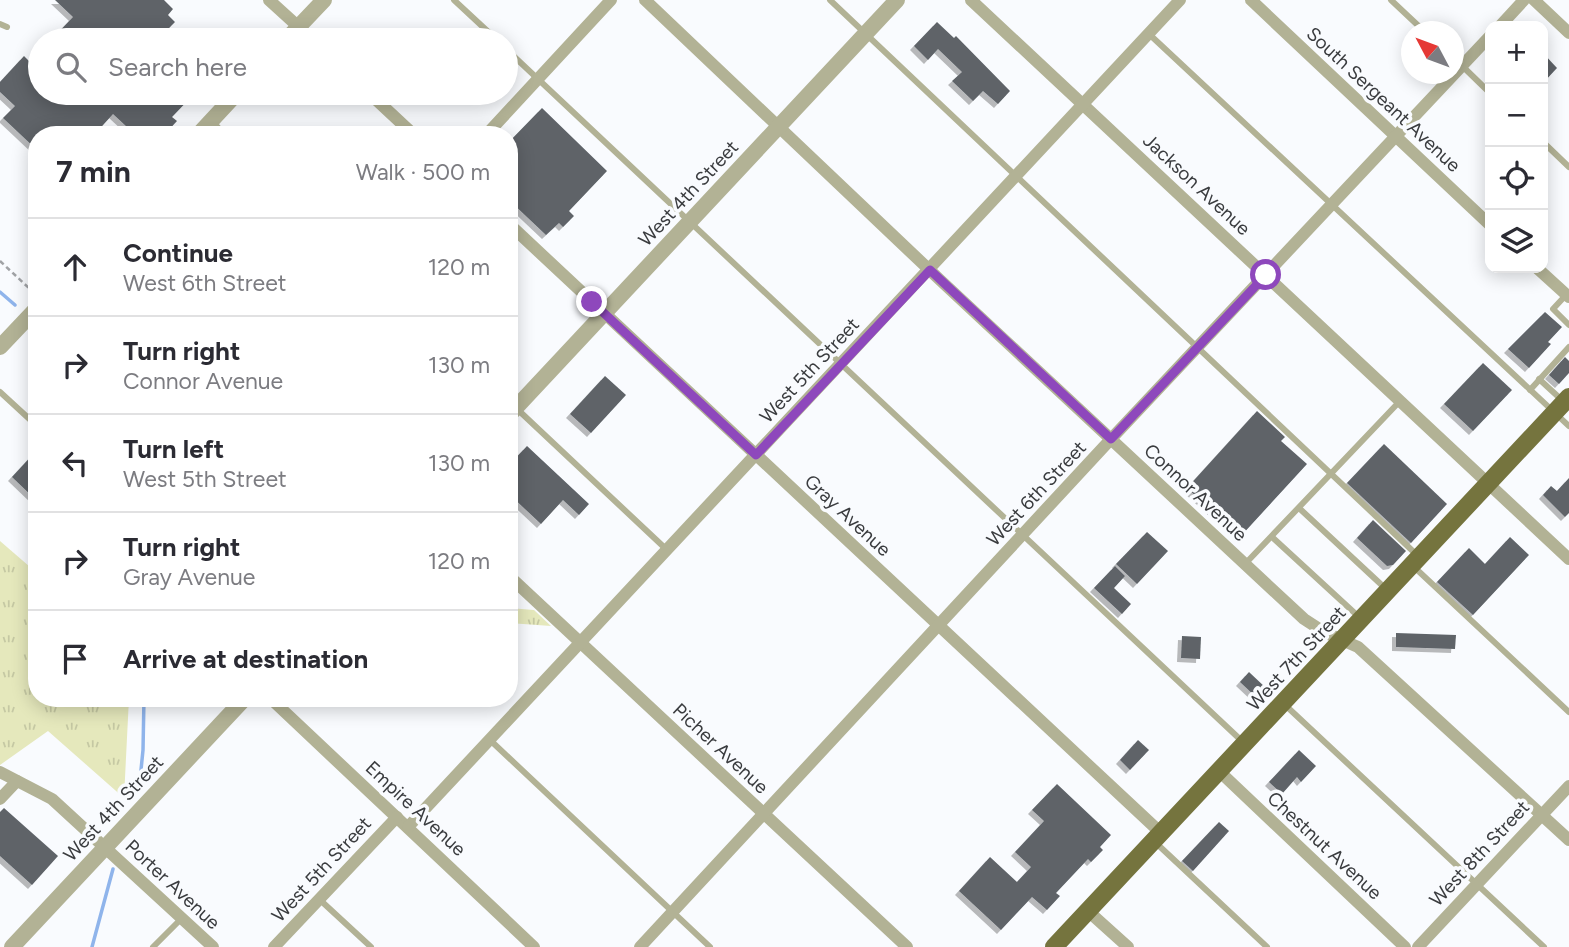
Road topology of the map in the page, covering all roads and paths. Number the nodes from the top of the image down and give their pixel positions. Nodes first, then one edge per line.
1 (269, 0) edge
2 (324, 0) edge
3 (454, 0) edge
4 (611, 0) edge
5 (645, 0) edge
6 (830, 0) edge
7 (897, 0) edge
8 (971, 0) edge
9 (1180, 0) edge
10 (1251, 0) edge
11 (1391, 0) edge
12 (1524, 0) edge
13 (1534, 0) edge
14 (1413, 21) edge
15 (1505, 21) edge
16 (299, 27) joint
17 (484, 28) edge
18 (866, 33) junction
19 (1569, 33) edge
20 (1149, 34) junction
21 (1485, 40) edge
22 (1464, 58) edge
23 (518, 60) edge
24 (1464, 69) edge
25 (538, 79) junction
26 (1441, 84) edge
27 (1485, 88) edge
28 (518, 101) edge
29 (226, 105) edge
30 (382, 105) edge
31 (514, 105) edge
32 (1083, 105) junction
33 (212, 120) junction
34 (206, 126) edge
35 (217, 126) edge
36 (404, 126) edge
37 (494, 126) edge
38 (778, 127) junction
39 (1396, 138) junction
40 (1548, 147) edge
41 (1569, 167) edge
42 (1016, 176) junction
43 (1332, 206) junction
44 (1485, 220) edge
45 (690, 222) junction
46 (518, 232) edge
47 (0, 261) edge
48 (930, 270) junction
49 (1543, 273) edge
50 (1266, 275) junction
51 (28, 287) edge
52 (1568, 296) edge
53 (604, 313) junction
54 (28, 317) edge
55 (1569, 325) edge
56 (0, 347) edge
57 (1569, 347) edge
58 (1199, 349) junction
59 (841, 364) junction
60 (1539, 379) junction
61 (1530, 390) junction
62 (0, 392) edge
63 (1400, 401) junction
64 (1563, 404) edge
65 (518, 405) edge
66 (518, 416) edge
67 (28, 418) edge
68 (1569, 426) edge
69 (1111, 439) junction
70 (756, 455) junction
71 (1331, 474) junction
72 (1488, 483) junction
73 (1299, 508) junction
74 (1024, 536) junction
75 (1272, 537) junction
76 (668, 550) junction
77 (1569, 559) edge
78 (1415, 561) junction
79 (1245, 564) junction
80 (518, 584) edge
81 (1388, 591) junction
82 (1361, 619) junction
83 (938, 627) junction
84 (1342, 639) junction
85 (581, 642) junction
86 (1282, 703) junction
87 (237, 707) edge
88 (280, 707) edge
89 (1569, 712) edge
90 (491, 740) junction
91 (1245, 744) junction
92 (1219, 771) junction
93 (6, 774) edge
94 (1569, 786) edge
95 (0, 799) edge
96 (765, 815) junction
97 (1542, 815) junction
98 (397, 817) junction
99 (408, 827) junction
100 (1157, 837) junction
101 (1569, 840) edge
102 (105, 848) junction
103 (1477, 885) junction
104 (319, 899) junction
105 (1088, 911) junction
106 (673, 912) junction
107 (182, 918) junction
108 (12, 947) edge
109 (153, 947) edge
110 (214, 947) edge
111 (274, 947) edge
112 (371, 947) edge
113 (534, 947) edge
114 (640, 947) edge
115 (710, 947) edge
116 (907, 947) edge
117 (1054, 947) edge
118 (1128, 947) edge
119 (1267, 947) edge
120 (1405, 947) edge
121 (1418, 947) edge
122 (1544, 947) edge

1 - 16 street
2 - 16 street
3 - 17 lane
4 - 25 street
5 - 38 street, Connor Avenue
6 - 18 lane
7 - 18 street, West 4th Street
8 - 32 street, Jackson Avenue
9 - 20 street, West 5th Street
10 - 39 street, South Sergeant Avenue
11 - 14 lane
12 - 15 street
13 - 19 street
18 - 38 street, West 4th Street
18 - 42 lane
20 - 32 street, West 5th Street
20 - 43 lane
21 - 22 street, West 6th Street
23 - 25 lane
24 - 27 lane
25 - 28 street
25 - 45 lane
26 - 39 street, West 6th Street
29 - 33 street
30 - 36 street
31 - 37 street
32 - 42 street, West 5th Street
32 - 50 street, Jackson Avenue
33 - 34 street
33 - 35 lane
38 - 45 street, West 4th Street
38 - 48 street, Connor Avenue
39 - 43 street, West 6th Street
39 - 44 street, South Sergeant Avenue
40 - 41 lane
42 - 48 street, West 5th Street
42 - 58 lane
43 - 50 street, West 6th Street
43 - 61 lane
45 - 53 street, West 4th Street
45 - 59 lane
46 - 53 street, Gray Avenue
47 - 51 path
48 - 59 street, West 5th Street
48 - 69 street, Connor Avenue
49 - 52 street
50 - 58 street, West 6th Street
50 - 63 street, Jackson Avenue
52 - 55 lane
53 - 65 street, West 4th Street
53 - 70 street, Gray Avenue
54 - 56 street
57 - 60 lane
58 - 69 street, West 6th Street
58 - 71 lane
59 - 70 street, West 5th Street
59 - 74 lane
60 - 61 lane
60 - 64 lane
61 - 64 lane
62 - 67 lane
63 - 71 lane
63 - 72 street, Jackson Avenue
64 - 68 lane
64 - 72 main road, West 7th Street
66 - 76 lane
69 - 74 street, West 6th Street
69 - 79 street, Connor Avenue
70 - 76 street, West 5th Street
70 - 83 street, Gray Avenue
71 - 73 lane
71 - 78 lane
72 - 77 street, Jackson Avenue
72 - 78 main road, West 7th Street
73 - 75 lane
73 - 81 lane
74 - 83 street, West 6th Street
74 - 91 lane
75 - 79 lane
75 - 82 lane
76 - 85 street, West 5th Street
78 - 81 main road, West 7th Street
78 - 89 lane
79 - 84 street, Connor Avenue
80 - 85 street, Picher Avenue
81 - 82 main road, West 7th Street
82 - 84 main road, West 7th Street
83 - 96 street, West 6th Street
83 - 100 street, Gray Avenue
84 - 86 main road, West 7th Street
84 - 97 street, Connor Avenue
85 - 90 street, West 5th Street
85 - 96 street, Picher Avenue
86 - 91 main road, West 7th Street
86 - 103 lane
87 - 102 street, West 4th Street
88 - 98 street, Empire Avenue
90 - 99 street, West 5th Street
90 - 106 lane
91 - 92 main road, West 7th Street
92 - 100 main road, West 7th Street
92 - 120 street, Chestnut Avenue
93 - 95 street
93 - 102 street, Porter Avenue
94 - 97 street, West 8th Street
96 - 106 street, West 6th Street
96 - 116 street, Picher Avenue
97 - 101 street, Connor Avenue
97 - 103 street, West 8th Street
98 - 99 street, Empire Avenue
98 - 104 street, West 5th Street
99 - 113 street, Empire Avenue
100 - 105 main road, West 7th Street
100 - 119 lane
102 - 107 street, Porter Avenue
102 - 108 street, West 4th Street
103 - 121 street, West 8th Street
103 - 122 lane
104 - 111 street, West 5th Street
104 - 112 lane
105 - 117 main road, West 7th Street
105 - 118 street
106 - 114 street, West 6th Street
106 - 115 lane
107 - 109 lane
107 - 110 street, Porter Avenue

